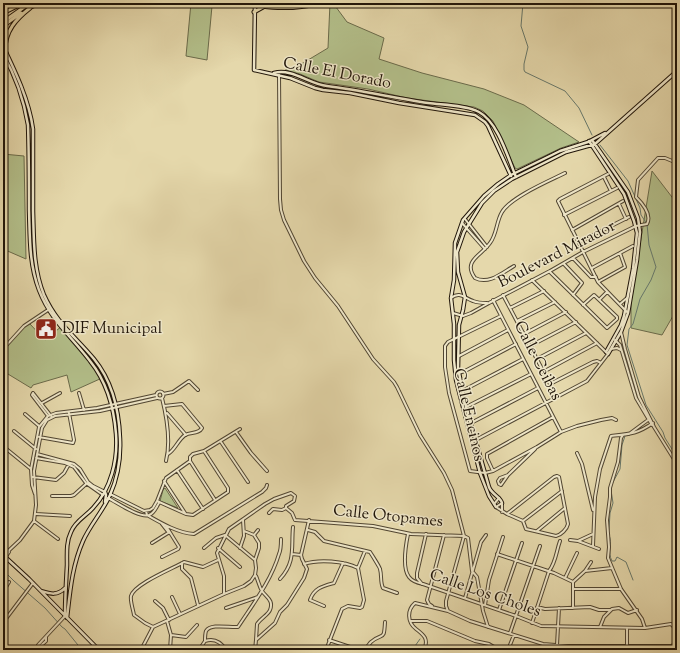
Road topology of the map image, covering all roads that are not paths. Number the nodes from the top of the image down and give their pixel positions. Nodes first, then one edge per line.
1 (23, 3) edge
2 (30, 3) edge
3 (39, 3) edge
4 (237, 3) edge
5 (272, 3) edge
6 (305, 3) edge
7 (318, 3) edge
8 (255, 4) edge
9 (264, 6) junction
10 (30, 8) junction
11 (254, 12) junction
12 (3, 13) edge
13 (3, 22) edge
14 (3, 26) edge
15 (3, 46) edge
16 (4, 54) edge
17 (677, 71) edge
18 (279, 72) junction
19 (274, 73) junction
20 (279, 76) junction
21 (350, 88) junction
22 (350, 93) junction
23 (606, 133) junction
24 (592, 140) junction
25 (589, 141) junction
26 (595, 144) junction
27 (591, 145) junction
28 (677, 163) edge
29 (515, 173) junction
30 (565, 173) dead end
31 (610, 173) junction
32 (511, 175) junction
33 (516, 177) junction
34 (604, 177) junction
35 (512, 179) junction
36 (619, 186) junction
37 (611, 191) junction
38 (630, 197) junction
39 (627, 199) junction
40 (623, 201) dead end
41 (619, 204) junction
42 (564, 215) junction
43 (629, 217) dead end
44 (464, 219) junction
45 (626, 219) junction
46 (462, 223) junction
47 (469, 223) junction
48 (638, 226) junction
49 (466, 227) junction
50 (572, 230) junction
51 (477, 237) junction
52 (579, 242) junction
53 (636, 245) junction
54 (486, 248) junction
55 (583, 252) junction
56 (620, 253) junction
57 (573, 258) junction
58 (564, 264) junction
59 (514, 266) dead end
60 (592, 268) junction
61 (634, 270) junction
62 (550, 271) junction
63 (596, 277) junction
64 (532, 280) junction
65 (598, 282) junction
66 (544, 291) junction
67 (607, 292) junction
68 (503, 295) junction
69 (573, 295) junction
70 (465, 297) junction
71 (628, 297) junction
72 (451, 298) junction
73 (600, 299) junction
74 (493, 300) junction
75 (489, 302) junction
76 (555, 302) junction
77 (583, 305) junction
78 (619, 305) junction
79 (510, 308) junction
80 (50, 309) junction
81 (625, 310) junction
82 (452, 312) junction
83 (566, 312) junction
84 (628, 313) junction
85 (461, 316) junction
86 (501, 316) junction
87 (517, 321) junction
88 (576, 322) junction
89 (508, 330) junction
90 (586, 332) junction
91 (621, 332) junction
92 (524, 334) junction
93 (458, 338) junction
94 (454, 340) junction
95 (615, 340) junction
96 (597, 343) junction
97 (516, 344) junction
98 (530, 346) junction
99 (3, 349) edge
100 (611, 349) junction
101 (622, 350) junction
102 (606, 354) junction
103 (458, 356) junction
104 (523, 359) junction
105 (537, 359) junction
106 (601, 363) junction
107 (543, 372) junction
108 (457, 374) junction
109 (531, 374) junction
110 (538, 388) junction
111 (198, 390) dead end
112 (462, 391) junction
113 (636, 392) junction
114 (60, 393) dead end
115 (79, 393) dead end
116 (163, 394) junction
117 (156, 395) junction
118 (150, 396) junction
119 (144, 398) junction
120 (157, 398) junction
121 (162, 398) junction
122 (151, 399) junction
123 (133, 400) junction
124 (145, 401) junction
125 (134, 403) junction
126 (546, 403) junction
127 (41, 404) junction
128 (116, 406) junction
129 (164, 406) junction
130 (112, 407) junction
131 (465, 408) junction
132 (84, 411) junction
133 (166, 412) junction
134 (69, 413) junction
135 (25, 414) dead end
136 (50, 417) junction
137 (553, 417) junction
138 (650, 419) junction
139 (616, 420) dead end
140 (471, 423) junction
141 (652, 424) junction
142 (41, 427) junction
143 (240, 429) dead end
144 (14, 430) dead end
145 (236, 432) junction
146 (561, 432) junction
147 (623, 434) junction
148 (628, 434) junction
149 (186, 435) junction
150 (39, 437) junction
151 (473, 441) junction
152 (221, 442) junction
153 (4, 447) edge
154 (537, 447) junction
155 (36, 449) junction
156 (204, 451) junction
157 (577, 453) dead end
158 (168, 454) junction
159 (35, 456) junction
160 (520, 456) junction
161 (523, 460) junction
162 (166, 461) dead end
163 (190, 461) junction
164 (69, 464) junction
165 (677, 464) edge
166 (32, 470) junction
167 (177, 470) junction
168 (267, 471) dead end
169 (493, 471) junction
170 (480, 472) junction
171 (485, 472) junction
172 (508, 475) junction
173 (32, 477) junction
174 (164, 481) junction
175 (248, 482) dead end
176 (87, 483) junction
177 (267, 485) dead end
178 (113, 486) junction
179 (562, 491) junction
180 (105, 494) junction
181 (110, 494) junction
182 (52, 496) dead end
183 (589, 496) junction
184 (595, 497) junction
185 (108, 498) junction
186 (498, 498) junction
187 (215, 500) junction
188 (158, 502) junction
189 (502, 503) junction
190 (494, 504) junction
191 (496, 507) junction
192 (286, 508) junction
193 (565, 508) junction
194 (203, 509) junction
195 (146, 511) junction
196 (593, 511) junction
197 (502, 512) junction
198 (100, 513) junction
199 (268, 513) dead end
200 (36, 514) junction
201 (186, 514) junction
202 (507, 514) junction
203 (147, 515) junction
204 (70, 516) dead end
205 (34, 520) junction
206 (243, 520) junction
207 (309, 520) junction
208 (523, 521) junction
209 (161, 523) junction
210 (166, 525) junction
211 (293, 527) dead end
212 (258, 530) dead end
213 (308, 530) junction
214 (244, 531) junction
215 (536, 532) junction
216 (170, 534) junction
217 (408, 534) junction
218 (426, 534) junction
219 (593, 534) junction
220 (225, 535) junction
221 (254, 535) junction
222 (444, 535) junction
223 (486, 535) dead end
224 (464, 536) junction
225 (503, 537) dead end
226 (58, 539) dead end
227 (282, 539) dead end
228 (570, 540) dead end
229 (560, 541) dead end
230 (578, 541) junction
231 (152, 543) dead end
232 (522, 543) dead end
233 (540, 546) dead end
234 (593, 546) junction
235 (204, 548) dead end
236 (218, 548) junction
237 (240, 548) junction
238 (599, 549) dead end
239 (365, 551) junction
240 (292, 554) junction
241 (497, 554) junction
242 (577, 554) dead end
243 (301, 555) junction
244 (4, 556) edge
245 (67, 556) junction
246 (162, 558) dead end
247 (218, 560) junction
248 (254, 560) junction
249 (3, 561) edge
250 (516, 561) junction
251 (591, 562) dead end
252 (182, 563) junction
253 (343, 563) junction
254 (304, 564) junction
255 (74, 566) junction
256 (240, 567) dead end
257 (533, 567) junction
258 (358, 568) junction
259 (612, 568) junction
260 (472, 571) junction
261 (549, 571) junction
262 (585, 571) junction
263 (255, 575) junction
264 (565, 578) junction
265 (280, 579) dead end
266 (9, 582) dead end
267 (573, 582) junction
268 (32, 583) junction
269 (423, 584) junction
270 (65, 586) junction
271 (71, 586) junction
272 (431, 587) junction
273 (572, 589) junction
274 (621, 589) junction
275 (40, 591) junction
276 (262, 591) junction
277 (3, 592) edge
278 (397, 593) dead end
279 (448, 593) junction
280 (224, 594) junction
281 (172, 597) dead end
282 (259, 597) junction
283 (464, 598) junction
284 (155, 601) dead end
285 (482, 604) junction
286 (198, 606) junction
287 (324, 606) dead end
288 (485, 606) junction
289 (433, 607) junction
290 (537, 607) junction
291 (226, 608) dead end
292 (559, 608) junction
293 (573, 608) junction
294 (499, 610) junction
295 (610, 610) junction
296 (637, 610) junction
297 (448, 611) junction
298 (180, 614) junction
299 (516, 616) junction
300 (66, 617) junction
301 (4, 620) dead end
302 (168, 620) junction
303 (410, 621) junction
304 (384, 622) dead end
305 (532, 623) junction
306 (198, 625) dead end
307 (153, 627) junction
308 (488, 627) junction
309 (557, 627) junction
310 (600, 627) junction
311 (627, 628) junction
312 (645, 628) junction
313 (677, 630) edge
314 (510, 633) junction
315 (514, 635) junction
316 (171, 636) junction
317 (256, 640) junction
318 (329, 640) junction
319 (677, 640) edge
320 (205, 641) junction
321 (557, 645) junction
322 (610, 645) junction
323 (627, 645) junction
324 (671, 646) junction
325 (36, 650) edge
326 (98, 650) edge
327 (141, 650) edge
328 (170, 650) edge
329 (200, 650) edge
330 (226, 650) edge
331 (255, 650) edge
332 (326, 650) edge
333 (359, 650) edge
334 (365, 650) edge
335 (424, 650) edge
336 (499, 650) edge
337 (508, 650) edge
338 (610, 650) edge
339 (669, 650) edge

1 - 12 main road
2 - 13 main road
3 - 10 main road
4 - 8 main road
5 - 6 main road
7 - 9 main road
8 - 9 main road
8 - 11 street
9 - 11 main road
10 - 14 main road
10 - 16 main road
11 - 19 street
15 - 16 street
16 - 80 street
17 - 23 street
18 - 19 street, Calle El Dorado
18 - 20 street
18 - 21 street, Calle El Dorado
19 - 20 street, Calle El Dorado
20 - 22 street, Calle El Dorado
20 - 224 street
21 - 22 street
21 - 29 street, Calle El Dorado
22 - 32 street, Calle El Dorado
23 - 24 street
23 - 26 street
24 - 25 street
24 - 26 street
25 - 27 street
25 - 29 street
26 - 27 street
26 - 31 street
27 - 31 street
27 - 33 street
28 - 48 street
29 - 32 street
29 - 33 street, Calle El Dorado
30 - 54 street
31 - 34 street
31 - 36 street
32 - 35 street, Calle El Dorado
32 - 44 street
33 - 35 street
34 - 37 street
34 - 42 street
35 - 47 street
36 - 37 street
36 - 38 street
36 - 39 street
37 - 42 street
38 - 39 street
38 - 48 street
39 - 48 street
40 - 41 street
41 - 45 street
41 - 50 street
42 - 50 street
43 - 45 street
44 - 46 street
44 - 47 street
45 - 52 street
46 - 49 street
46 - 72 street
47 - 49 street
47 - 51 street
48 - 53 street
48 - 55 street, Boulevard Mirador
49 - 51 street
49 - 70 street
50 - 52 street
51 - 54 street
52 - 55 street
53 - 56 street
53 - 61 street
54 - 59 street
55 - 57 street, Boulevard Mirador
55 - 60 street
56 - 60 street
56 - 65 street
57 - 58 street, Boulevard Mirador
57 - 63 street
58 - 62 street, Boulevard Mirador
58 - 69 street
60 - 63 street
61 - 71 street
61 - 84 street
62 - 64 street, Boulevard Mirador
62 - 69 street
63 - 65 street
64 - 66 street
64 - 68 street, Boulevard Mirador
65 - 67 street
66 - 76 street
66 - 79 street
67 - 73 street
67 - 78 street
68 - 74 street, Boulevard Mirador
68 - 79 street
69 - 77 street
70 - 72 street, Boulevard Mirador
70 - 75 street, Boulevard Mirador
70 - 85 street
71 - 78 street
71 - 81 street
72 - 82 street
73 - 77 street
73 - 77 street
74 - 75 street, Boulevard Mirador
74 - 86 street, Calle Ceibas
75 - 85 street, Boulevard Mirador
76 - 83 street
76 - 87 street
78 - 81 street
79 - 87 street
80 - 99 street
80 - 128 street
80 - 130 street
81 - 84 street
81 - 95 street
82 - 85 street
82 - 94 street
83 - 88 street
83 - 92 street
84 - 91 street
85 - 93 street
86 - 89 street, Calle Ceibas
86 - 93 street
87 - 92 street
88 - 90 street
88 - 98 street
89 - 97 street, Calle Ceibas
89 - 103 street
90 - 96 street
90 - 105 street
91 - 95 street
91 - 113 street
92 - 98 street
93 - 94 street
93 - 103 street
94 - 108 street
94 - 170 street, Calle Encinos
95 - 100 street
95 - 101 street
95 - 102 street
96 - 102 street
96 - 107 street
97 - 104 street, Calle Ceibas
97 - 108 street
98 - 105 street
100 - 101 street
100 - 102 street
101 - 113 street
102 - 106 street
103 - 108 street
104 - 109 street, Calle Ceibas
104 - 112 street
105 - 107 street
106 - 107 street
106 - 126 street
108 - 112 street
108 - 131 street
109 - 110 street, Calle Ceibas
109 - 131 street
110 - 126 street, Calle Ceibas
110 - 140 street
111 - 116 street
112 - 131 street
113 - 138 street
114 - 127 street
115 - 132 street
116 - 117 street
116 - 121 street
117 - 118 street
117 - 120 street
118 - 119 street
118 - 122 street
119 - 123 street
119 - 124 street
120 - 121 street
120 - 122 street
121 - 129 street
122 - 124 street
123 - 125 street
123 - 128 street
124 - 125 street
125 - 128 street
126 - 137 street, Calle Ceibas
126 - 151 street
127 - 127 street
127 - 136 street
128 - 130 street
128 - 178 street
129 - 133 street
129 - 149 street
130 - 132 street
130 - 180 street
131 - 140 street
131 - 151 street
132 - 134 street
133 - 149 street
133 - 158 street
134 - 136 street
134 - 150 street
135 - 142 street
136 - 142 street
137 - 146 street, Calle Ceibas
137 - 169 street
138 - 141 street
138 - 148 street
139 - 146 street
140 - 151 street
141 - 148 street
141 - 165 street
142 - 150 street
143 - 145 street
144 - 155 street
145 - 152 street
145 - 168 street
146 - 154 street
147 - 148 street
147 - 184 street
147 - 259 street
149 - 158 street
150 - 155 street
151 - 170 street
151 - 171 street
152 - 156 street
152 - 175 street
153 - 166 street
154 - 160 street
154 - 161 street
155 - 159 street
156 - 163 street
156 - 187 street
157 - 183 street
158 - 162 street
159 - 164 street
159 - 166 street
160 - 161 street
160 - 169 street
161 - 172 street
163 - 167 street
163 - 187 street
164 - 173 street
164 - 176 street
166 - 173 street
167 - 174 street
167 - 194 street
169 - 171 street
170 - 171 street
170 - 190 street
171 - 186 street
172 - 172 street
173 - 200 street
174 - 188 street
174 - 201 street
176 - 180 street
176 - 182 street
177 - 210 street
178 - 180 street
178 - 181 street
179 - 193 street
179 - 202 street
179 - 208 street
180 - 198 street
180 - 245 street
181 - 185 street
181 - 195 street
183 - 184 street
183 - 196 street
184 - 196 street
185 - 198 street
185 - 203 street
186 - 189 street
186 - 190 street
187 - 194 street
188 - 195 street
188 - 201 street
188 - 203 street
189 - 191 street
189 - 197 street
190 - 191 street
191 - 197 street
192 - 199 street
192 - 206 street
192 - 207 street, Calle Otopames
193 - 215 street
193 - 215 street
194 - 201 street
195 - 203 street
196 - 219 street
197 - 202 street
198 - 255 street
200 - 204 street
200 - 205 street
202 - 208 street
203 - 209 street
205 - 226 street
205 - 244 street
206 - 214 street
206 - 220 street
207 - 213 street
207 - 217 street, Calle Otopames
208 - 215 street
209 - 210 street
209 - 216 street
210 - 216 street
211 - 240 street
212 - 221 street
213 - 239 street
213 - 243 street
214 - 221 street
214 - 237 street
216 - 231 street
216 - 246 street
217 - 218 street, Calle Otopames
217 - 269 street, Calle Los Choles
218 - 222 street, Calle Otopames
218 - 269 street
219 - 230 street
219 - 234 street
220 - 235 street
220 - 236 street
220 - 237 street
221 - 248 street
222 - 224 street, Calle Otopames
222 - 272 street
223 - 260 street
224 - 260 street
224 - 279 street
225 - 241 street
227 - 276 street
228 - 230 street
229 - 261 street
230 - 234 street
232 - 250 street
233 - 257 street
234 - 238 street
236 - 247 street
236 - 256 street
237 - 248 street
239 - 258 street
239 - 278 street
240 - 243 street
240 - 265 street
241 - 250 street
241 - 288 street
242 - 264 street
243 - 254 street
244 - 249 street
244 - 268 street
245 - 255 street
245 - 270 street
247 - 252 street
247 - 280 street
248 - 263 street
250 - 257 street
250 - 294 street
251 - 262 street
252 - 286 street
252 - 307 street
253 - 254 street
253 - 258 street
253 - 287 street
254 - 317 street
255 - 271 street
257 - 261 street
257 - 299 street
258 - 318 street
259 - 262 street
259 - 274 street
260 - 283 street
260 - 285 street
261 - 264 street
261 - 290 street
262 - 267 street
263 - 276 street
263 - 280 street
264 - 267 street
266 - 277 street
267 - 273 street
268 - 275 street
268 - 301 street
269 - 272 street, Calle Los Choles
270 - 271 street
270 - 275 street
270 - 300 street
271 - 300 street
272 - 279 street, Calle Los Choles
272 - 289 street
273 - 274 street
273 - 293 street
274 - 296 street
275 - 300 street
276 - 282 street
276 - 317 street
279 - 283 street, Calle Los Choles
279 - 297 street
280 - 286 street
281 - 298 street
282 - 291 street
282 - 320 street
283 - 285 street, Calle Los Choles
284 - 302 street
285 - 288 street, Calle Los Choles
285 - 308 street
286 - 298 street
288 - 294 street, Calle Los Choles
289 - 297 street
289 - 303 street
290 - 292 street
290 - 305 street
292 - 293 street
292 - 309 street
293 - 295 street
294 - 299 street, Calle Los Choles
295 - 296 street
295 - 310 street
296 - 312 street
297 - 308 street
298 - 302 street
299 - 305 street, Calle Los Choles
299 - 314 street
300 - 325 street
300 - 326 street
302 - 307 street
302 - 316 street
303 - 335 street
303 - 336 street
304 - 334 street
305 - 309 street, Calle Los Choles
306 - 316 street
307 - 327 street
308 - 314 street
309 - 310 street, Calle Los Choles
309 - 321 street
310 - 311 street, Calle Los Choles
311 - 312 street, Calle Los Choles
311 - 323 street
312 - 313 street, Calle Los Choles
314 - 315 street
315 - 321 street
315 - 337 street
316 - 328 street
317 - 331 street
318 - 332 street
318 - 333 street
319 - 324 street
320 - 329 street
320 - 330 street
321 - 322 street
322 - 323 street
322 - 338 street
323 - 324 street
324 - 339 street

